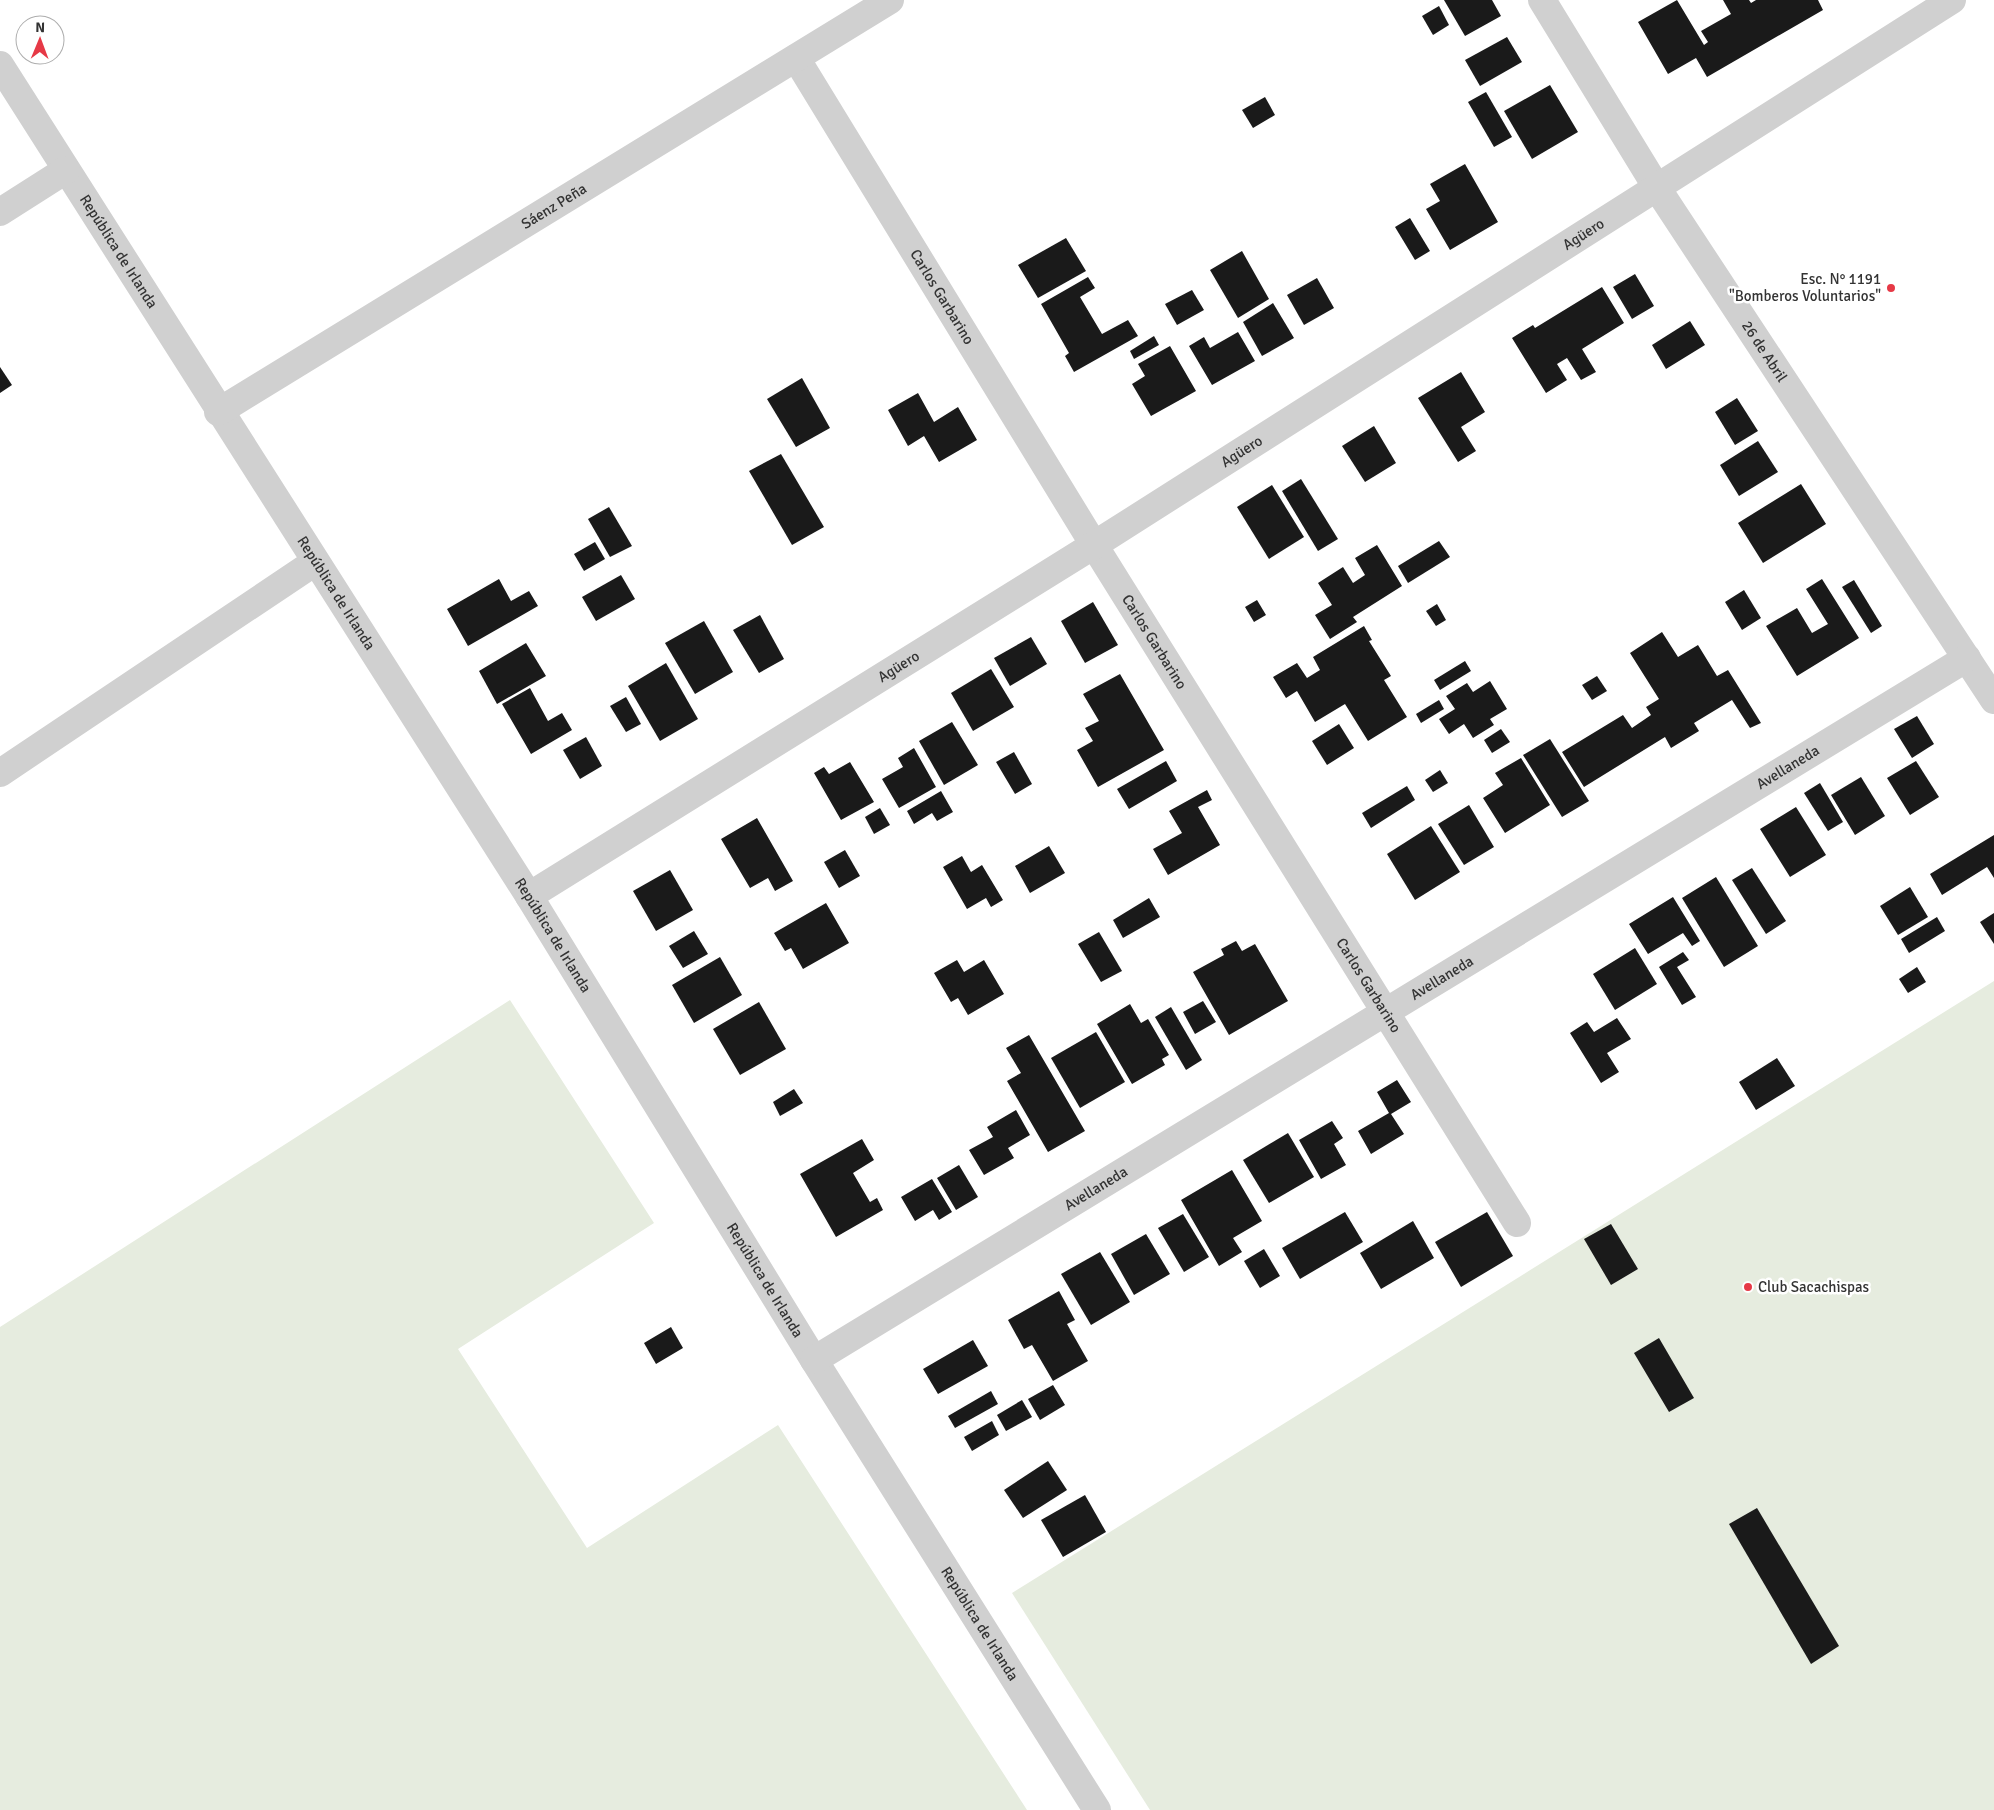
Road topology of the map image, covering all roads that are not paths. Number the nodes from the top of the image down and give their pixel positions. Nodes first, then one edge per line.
1 (890, 0) edge
2 (1542, 0) edge
3 (1952, 0) edge
4 (796, 58) junction
5 (0, 65) edge
6 (66, 170) junction
7 (1657, 188) junction
8 (0, 212) edge
9 (218, 412) junction
10 (1094, 545) junction
11 (315, 562) junction
12 (1966, 658) junction
13 (1994, 700) edge
14 (0, 773) edge
15 (529, 896) junction
16 (1385, 1012) junction
17 (1517, 1222) dead end
18 (814, 1360) junction
19 (1097, 1810) edge

1 - 4 street, Sáenz Peña
2 - 7 street, 26 de Abril
3 - 7 street, Agüero
4 - 9 street, Sáenz Peña
4 - 10 street, Carlos Garbarino
5 - 6 street, República de Irlanda
6 - 8 street
6 - 9 street, República de Irlanda
7 - 10 street, Agüero
7 - 12 street, 26 de Abril
9 - 11 street, República de Irlanda
10 - 15 street, Agüero
10 - 16 street, Carlos Garbarino
11 - 14 street
11 - 15 street, República de Irlanda
12 - 13 street, 26 de Abril
12 - 16 street, Avellaneda
15 - 18 street, República de Irlanda
16 - 17 street, Carlos Garbarino
16 - 18 street, Avellaneda
18 - 19 street, República de Irlanda

